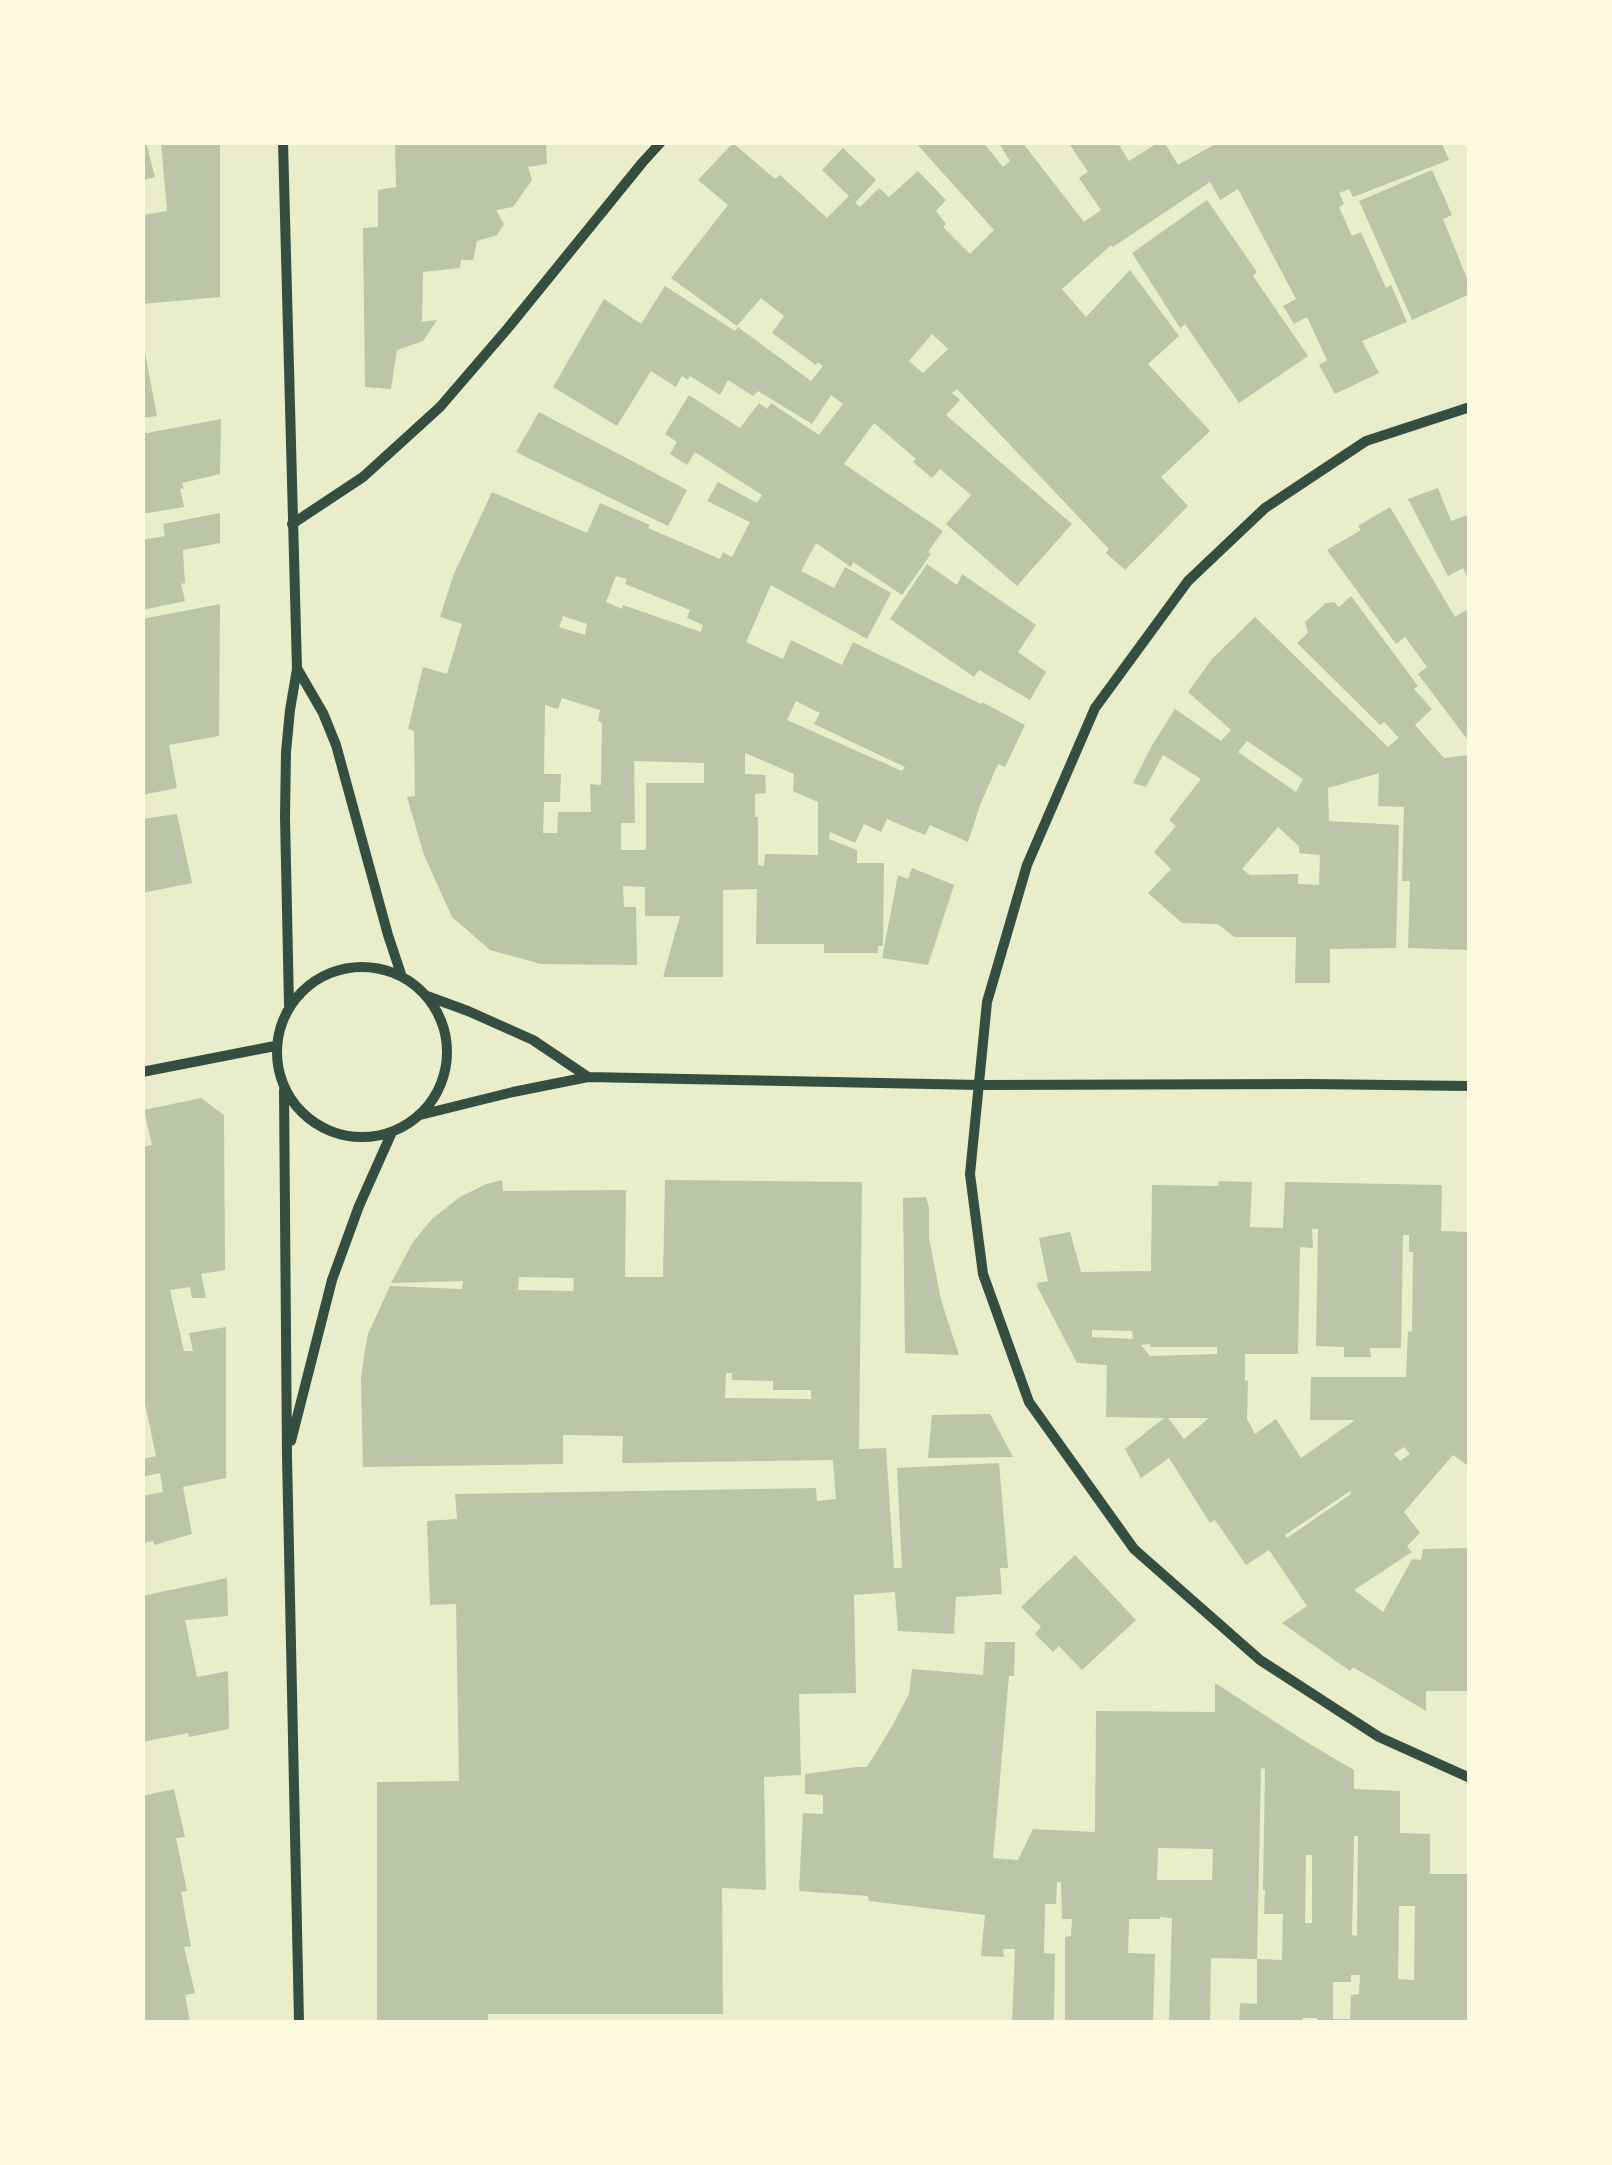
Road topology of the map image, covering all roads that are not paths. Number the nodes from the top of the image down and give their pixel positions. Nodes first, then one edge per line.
1 (283, 142) edge
2 (661, 142) edge
3 (1470, 407) edge
4 (292, 524) junction
5 (297, 669) junction
6 (401, 974) junction
7 (428, 996) junction
8 (289, 1004) junction
9 (275, 1046) junction
10 (142, 1072) edge
11 (588, 1077) junction
12 (979, 1085) junction
13 (1470, 1086) edge
14 (284, 1090) junction
15 (420, 1114) junction
16 (392, 1132) junction
17 (288, 1456) junction
18 (1470, 1778) edge
19 (299, 2022) edge

1 - 4 street
2 - 4 street
3 - 12 street
4 - 5 street
5 - 6 street
5 - 8 street
6 - 7 street
6 - 8 street
7 - 11 street
7 - 15 street
8 - 9 street
9 - 10 street
9 - 14 street
11 - 12 street
11 - 15 street
12 - 13 street
12 - 18 street
14 - 16 street
14 - 17 street
15 - 16 street
16 - 17 street
17 - 19 street

